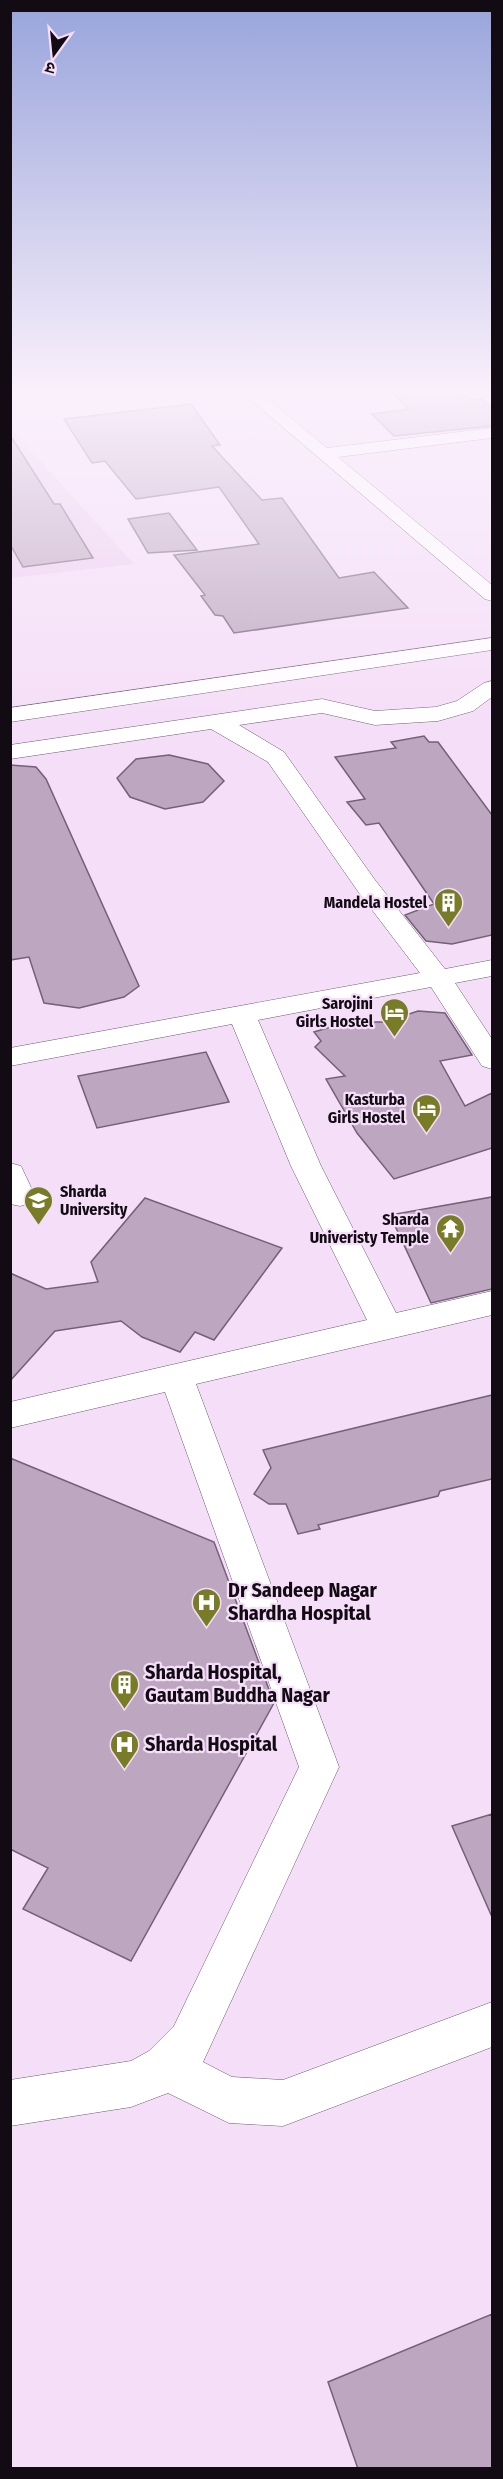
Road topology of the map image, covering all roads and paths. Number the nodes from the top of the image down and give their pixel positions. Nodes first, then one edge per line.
1 (383, 505) edge
2 (492, 596) edge
3 (492, 644) edge
4 (492, 688) edge
5 (10, 715) edge
6 (212, 721) junction
7 (10, 752) edge
8 (492, 968) edge
9 (438, 978) junction
10 (243, 1015) junction
11 (10, 1057) edge
12 (492, 1060) edge
13 (492, 1303) edge
14 (387, 1327) junction
15 (176, 1376) junction
16 (10, 1415) edge
17 (492, 2025) edge
18 (165, 2067) junction
19 (10, 2103) edge

1 - 2 street
3 - 5 street
4 - 6 street
6 - 7 street
6 - 9 street
8 - 9 street
9 - 10 street
9 - 12 street
10 - 11 street
10 - 14 street
13 - 14 street
14 - 15 street
15 - 16 street
15 - 18 street
17 - 18 street
18 - 19 street

